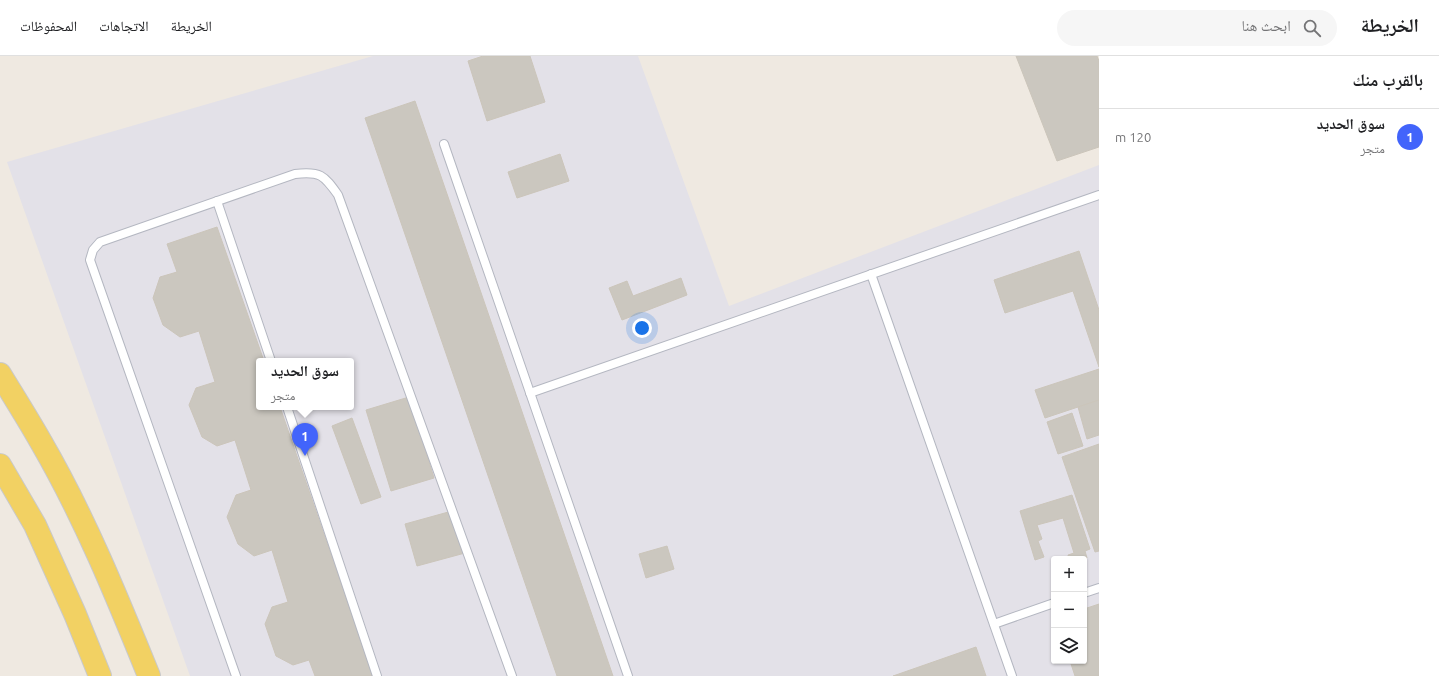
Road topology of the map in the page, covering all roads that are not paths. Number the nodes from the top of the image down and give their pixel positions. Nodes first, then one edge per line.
1 (444, 144) dead end
2 (1099, 195) edge
3 (217, 201) junction
4 (871, 274) junction
5 (270, 358) edge
6 (0, 374) edge
7 (530, 393) junction
8 (287, 410) edge
9 (0, 465) edge
10 (1099, 588) edge
11 (1087, 592) edge
12 (1051, 604) edge
13 (994, 624) junction
14 (100, 676) edge
15 (149, 676) edge
16 (236, 676) edge
17 (377, 676) edge
18 (512, 676) edge
19 (628, 676) edge
20 (1012, 676) edge

1 - 7 lane
2 - 4 lane
3 - 5 lane
3 - 16 lane
3 - 18 lane
4 - 7 lane
4 - 13 lane
6 - 15 main road
7 - 19 lane
8 - 17 lane
9 - 14 main road
10 - 11 lane
12 - 13 lane
13 - 20 lane

